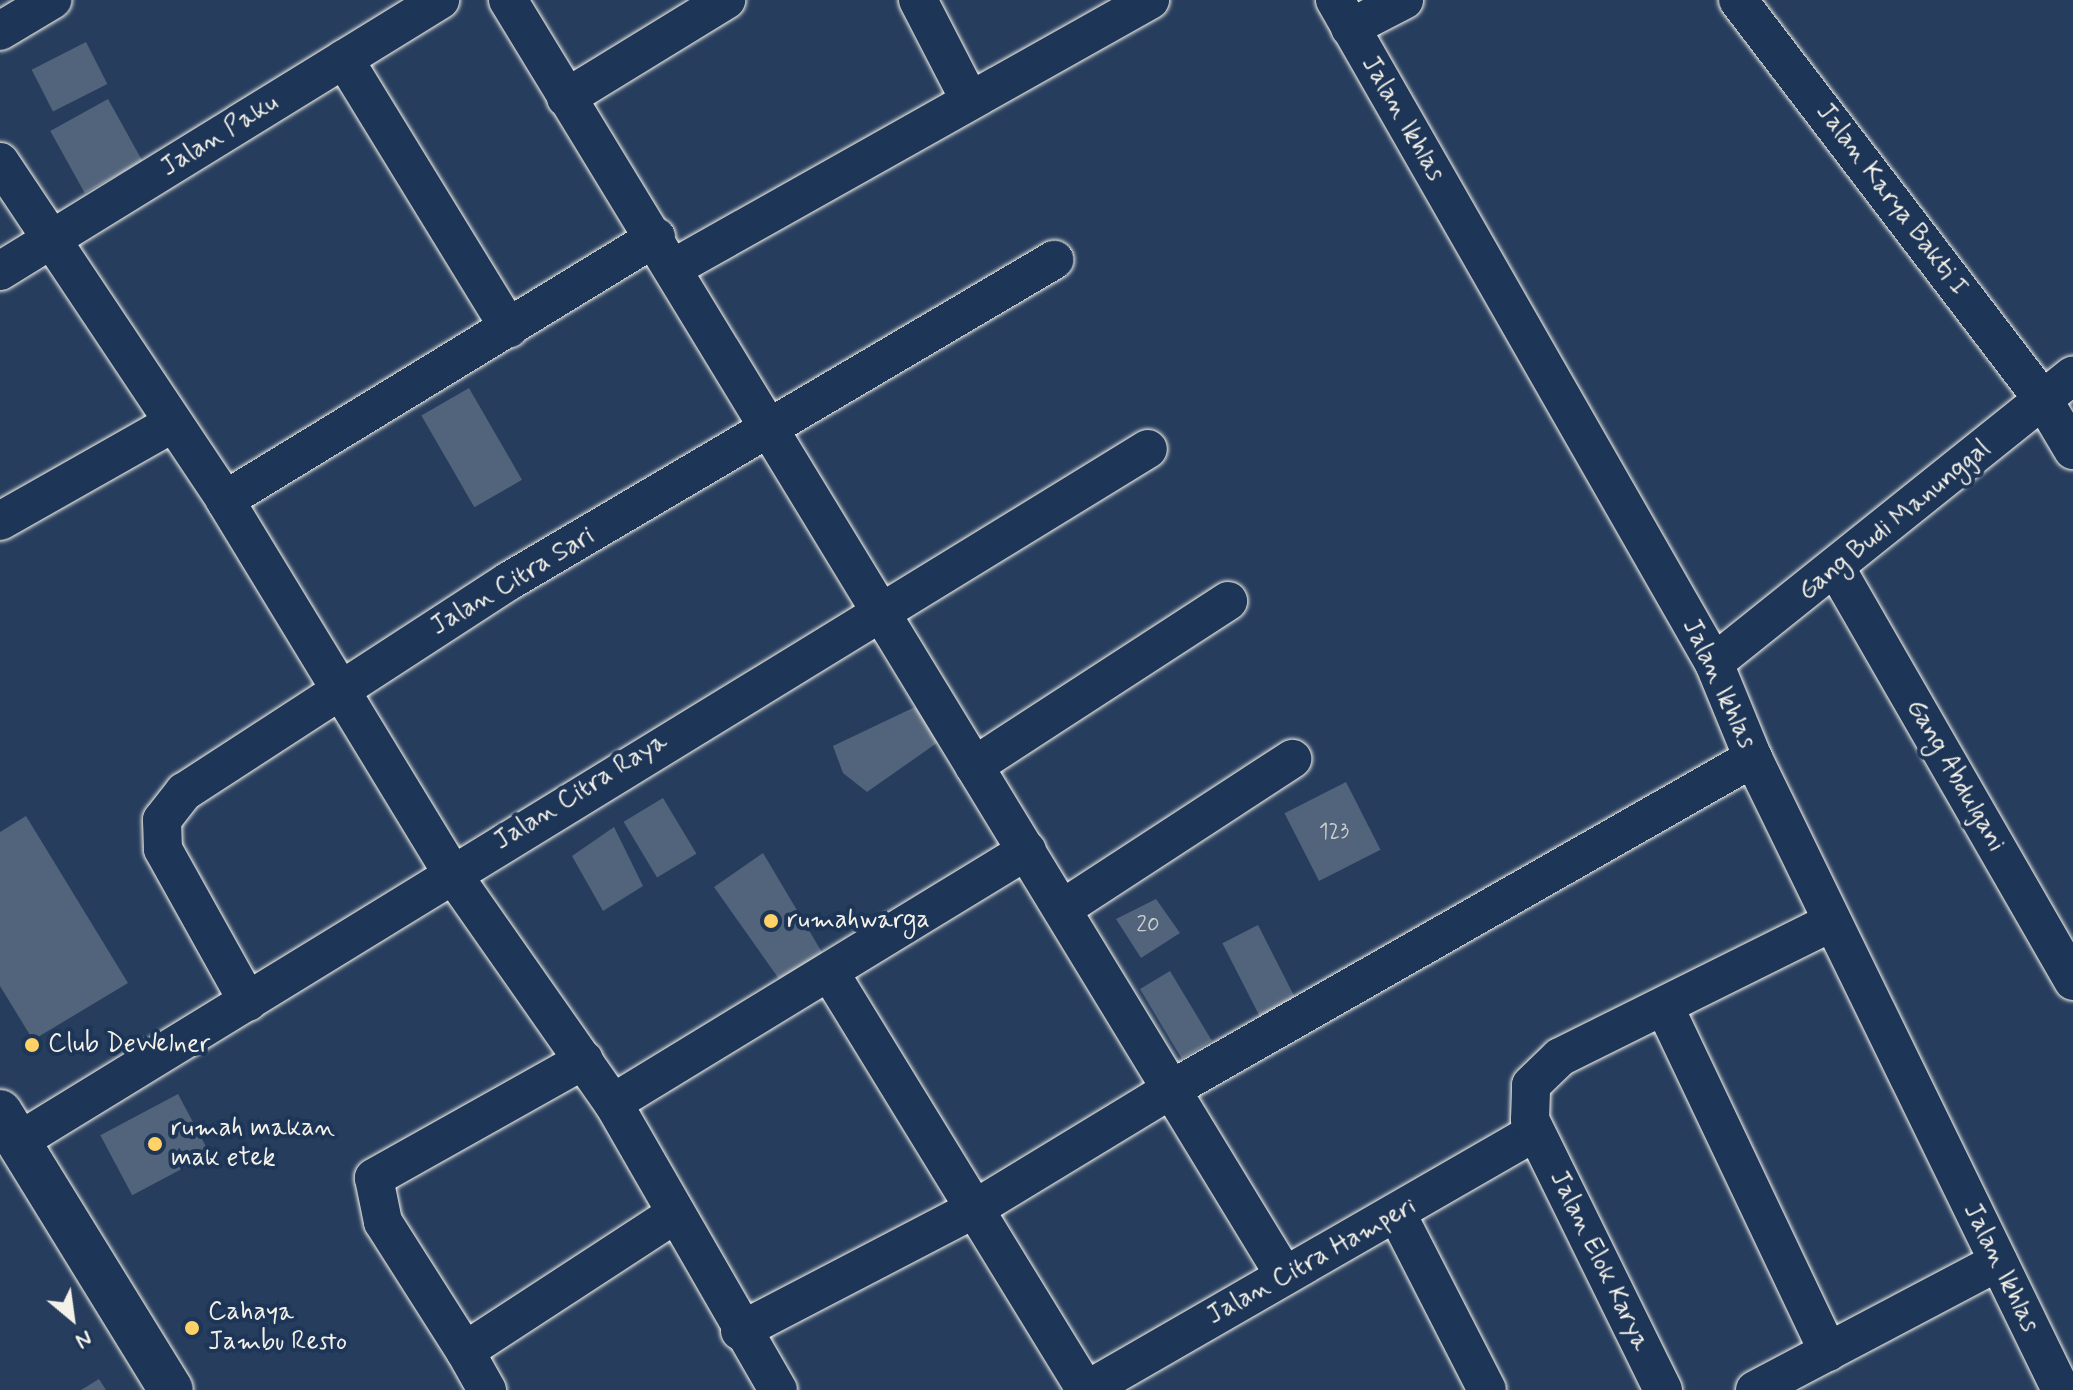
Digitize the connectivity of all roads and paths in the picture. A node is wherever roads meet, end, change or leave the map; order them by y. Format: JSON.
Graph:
{"nodes":[{"id":1,"x":52,"y":0,"type":"edge"},
{"id":2,"x":440,"y":0,"type":"edge"},
{"id":3,"x":508,"y":0,"type":"edge"},
{"id":4,"x":726,"y":0,"type":"edge"},
{"id":5,"x":918,"y":0,"type":"edge"},
{"id":6,"x":1150,"y":0,"type":"edge"},
{"id":7,"x":1404,"y":0,"type":"edge"},
{"id":8,"x":1738,"y":0,"type":"edge"},
{"id":9,"x":1343,"y":14,"type":"edge"},
{"id":10,"x":0,"y":31,"type":"edge"},
{"id":11,"x":344,"y":59,"type":"junction"},
{"id":12,"x":968,"y":97,"type":"junction"},
{"id":13,"x":566,"y":98,"type":"junction"},
{"id":14,"x":0,"y":162,"type":"edge"},
{"id":15,"x":54,"y":239,"type":"junction"},
{"id":16,"x":665,"y":252,"type":"junction"},
{"id":17,"x":1054,"y":260,"type":"dead end"},
{"id":18,"x":0,"y":271,"type":"edge"},
{"id":19,"x":509,"y":328,"type":"junction"},
{"id":20,"x":2073,"y":375,"type":"edge"},
{"id":21,"x":2044,"y":401,"type":"junction"},
{"id":22,"x":173,"y":423,"type":"junction"},
{"id":23,"x":770,"y":431,"type":"junction"},
{"id":24,"x":1148,"y":449,"type":"dead end"},
{"id":25,"x":2073,"y":450,"type":"edge"},
{"id":26,"x":225,"y":500,"type":"junction"},
{"id":27,"x":0,"y":521,"type":"edge"},
{"id":28,"x":1837,"y":570,"type":"junction"},
{"id":29,"x":1228,"y":601,"type":"dead end"},
{"id":30,"x":876,"y":611,"type":"junction"},
{"id":31,"x":1714,"y":663,"type":"junction"},
{"id":32,"x":339,"y":690,"type":"junction"},
{"id":33,"x":1753,"y":758,"type":"junction"},
{"id":34,"x":1292,"y":759,"type":"dead end"},
{"id":35,"x":974,"y":766,"type":"junction"},
{"id":36,"x":1027,"y":850,"type":"junction"},
{"id":37,"x":451,"y":872,"type":"junction"},
{"id":38,"x":1062,"y":909,"type":"junction"},
{"id":39,"x":1832,"y":922,"type":"junction"},
{"id":40,"x":830,"y":973,"type":"junction"},
{"id":41,"x":2073,"y":981,"type":"edge"},
{"id":42,"x":248,"y":1002,"type":"junction"},
{"id":43,"x":1664,"y":1006,"type":"junction"},
{"id":44,"x":584,"y":1060,"type":"junction"},
{"id":45,"x":1170,"y":1090,"type":"junction"},
{"id":46,"x":613,"y":1103,"type":"junction"},
{"id":47,"x":10,"y":1126,"type":"edge"},
{"id":48,"x":1535,"y":1132,"type":"junction"},
{"id":49,"x":976,"y":1208,"type":"junction"},
{"id":50,"x":674,"y":1215,"type":"junction"},
{"id":51,"x":1398,"y":1216,"type":"junction"},
{"id":52,"x":1998,"y":1262,"type":"junction"},
{"id":53,"x":1283,"y":1273,"type":"junction"},
{"id":54,"x":740,"y":1331,"type":"junction"},
{"id":55,"x":465,"y":1351,"type":"junction"},
{"id":56,"x":1828,"y":1352,"type":"junction"},
{"id":57,"x":769,"y":1387,"type":"edge"},
{"id":58,"x":171,"y":1390,"type":"edge"},
{"id":59,"x":487,"y":1390,"type":"edge"},
{"id":60,"x":1086,"y":1390,"type":"edge"},
{"id":61,"x":1487,"y":1390,"type":"edge"},
{"id":62,"x":1663,"y":1390,"type":"edge"},
{"id":63,"x":1755,"y":1390,"type":"edge"},
{"id":64,"x":2061,"y":1390,"type":"edge"}],
"edges":[{"from":1,"to":10,"type":"street"},
{"from":2,"to":11,"type":"street","name":"Jalan Paku"},
{"from":3,"to":13,"type":"street"},
{"from":4,"to":13,"type":"street"},
{"from":5,"to":12,"type":"street"},
{"from":6,"to":12,"type":"street"},
{"from":7,"to":9,"type":"street"},
{"from":8,"to":21,"type":"street","name":"Jalan Karya Bakti I"},
{"from":9,"to":31,"type":"street","name":"Jalan Ikhlas"},
{"from":11,"to":15,"type":"street","name":"Jalan Paku"},
{"from":11,"to":19,"type":"street"},
{"from":12,"to":16,"type":"street"},
{"from":13,"to":16,"type":"street"},
{"from":14,"to":15,"type":"street"},
{"from":15,"to":18,"type":"street","name":"Jalan Paku"},
{"from":15,"to":22,"type":"street"},
{"from":16,"to":19,"type":"street"},
{"from":16,"to":23,"type":"street"},
{"from":17,"to":23,"type":"street","name":"Jalan Citra Sari"},
{"from":19,"to":26,"type":"street"},
{"from":20,"to":21,"type":"street","name":"Gang Budi Manunggal"},
{"from":21,"to":25,"type":"street","name":"Jalan Karya Bakti I"},
{"from":21,"to":28,"type":"street","name":"Gang Budi Manunggal"},
{"from":22,"to":26,"type":"street"},
{"from":22,"to":27,"type":"street"},
{"from":23,"to":30,"type":"street"},
{"from":23,"to":32,"type":"street","name":"Jalan Citra Sari"},
{"from":24,"to":30,"type":"street","name":"Jalan Citra Raya"},
{"from":26,"to":32,"type":"street"},
{"from":28,"to":31,"type":"street","name":"Gang Budi Manunggal"},
{"from":28,"to":41,"type":"street","name":"Gang Abdulgani"},
{"from":29,"to":35,"type":"street"},
{"from":30,"to":35,"type":"street"},
{"from":30,"to":37,"type":"street","name":"Jalan Citra Raya"},
{"from":31,"to":33,"type":"street","name":"Jalan Ikhlas"},
{"from":32,"to":37,"type":"street"},
{"from":32,"to":42,"type":"street","name":"Jalan Citra Sari"},
{"from":33,"to":39,"type":"street","name":"Jalan Ikhlas"},
{"from":33,"to":45,"type":"street"},
{"from":34,"to":38,"type":"street"},
{"from":35,"to":36,"type":"street"},
{"from":36,"to":38,"type":"street"},
{"from":36,"to":40,"type":"street"},
{"from":37,"to":42,"type":"street","name":"Jalan Citra Raya"},
{"from":37,"to":44,"type":"street"},
{"from":38,"to":45,"type":"street"},
{"from":39,"to":43,"type":"street"},
{"from":39,"to":52,"type":"street","name":"Jalan Ikhlas"},
{"from":40,"to":46,"type":"street"},
{"from":40,"to":49,"type":"street"},
{"from":42,"to":47,"type":"street","name":"Jalan Citra Raya"},
{"from":43,"to":48,"type":"street"},
{"from":43,"to":56,"type":"street"},
{"from":44,"to":46,"type":"street"},
{"from":44,"to":55,"type":"street"},
{"from":45,"to":49,"type":"street"},
{"from":45,"to":53,"type":"street"},
{"from":46,"to":50,"type":"street"},
{"from":47,"to":58,"type":"street"},
{"from":48,"to":51,"type":"street","name":"Jalan Citra Hamperi"},
{"from":48,"to":62,"type":"street","name":"Jalan Elok Karya"},
{"from":49,"to":54,"type":"street"},
{"from":49,"to":60,"type":"street"},
{"from":50,"to":54,"type":"street"},
{"from":50,"to":55,"type":"street"},
{"from":51,"to":53,"type":"street","name":"Jalan Citra Hamperi"},
{"from":51,"to":61,"type":"street"},
{"from":52,"to":56,"type":"street"},
{"from":52,"to":64,"type":"street","name":"Jalan Ikhlas"},
{"from":53,"to":60,"type":"street","name":"Jalan Citra Hamperi"},
{"from":54,"to":57,"type":"street"},
{"from":55,"to":59,"type":"street"},
{"from":56,"to":63,"type":"street"}]}
